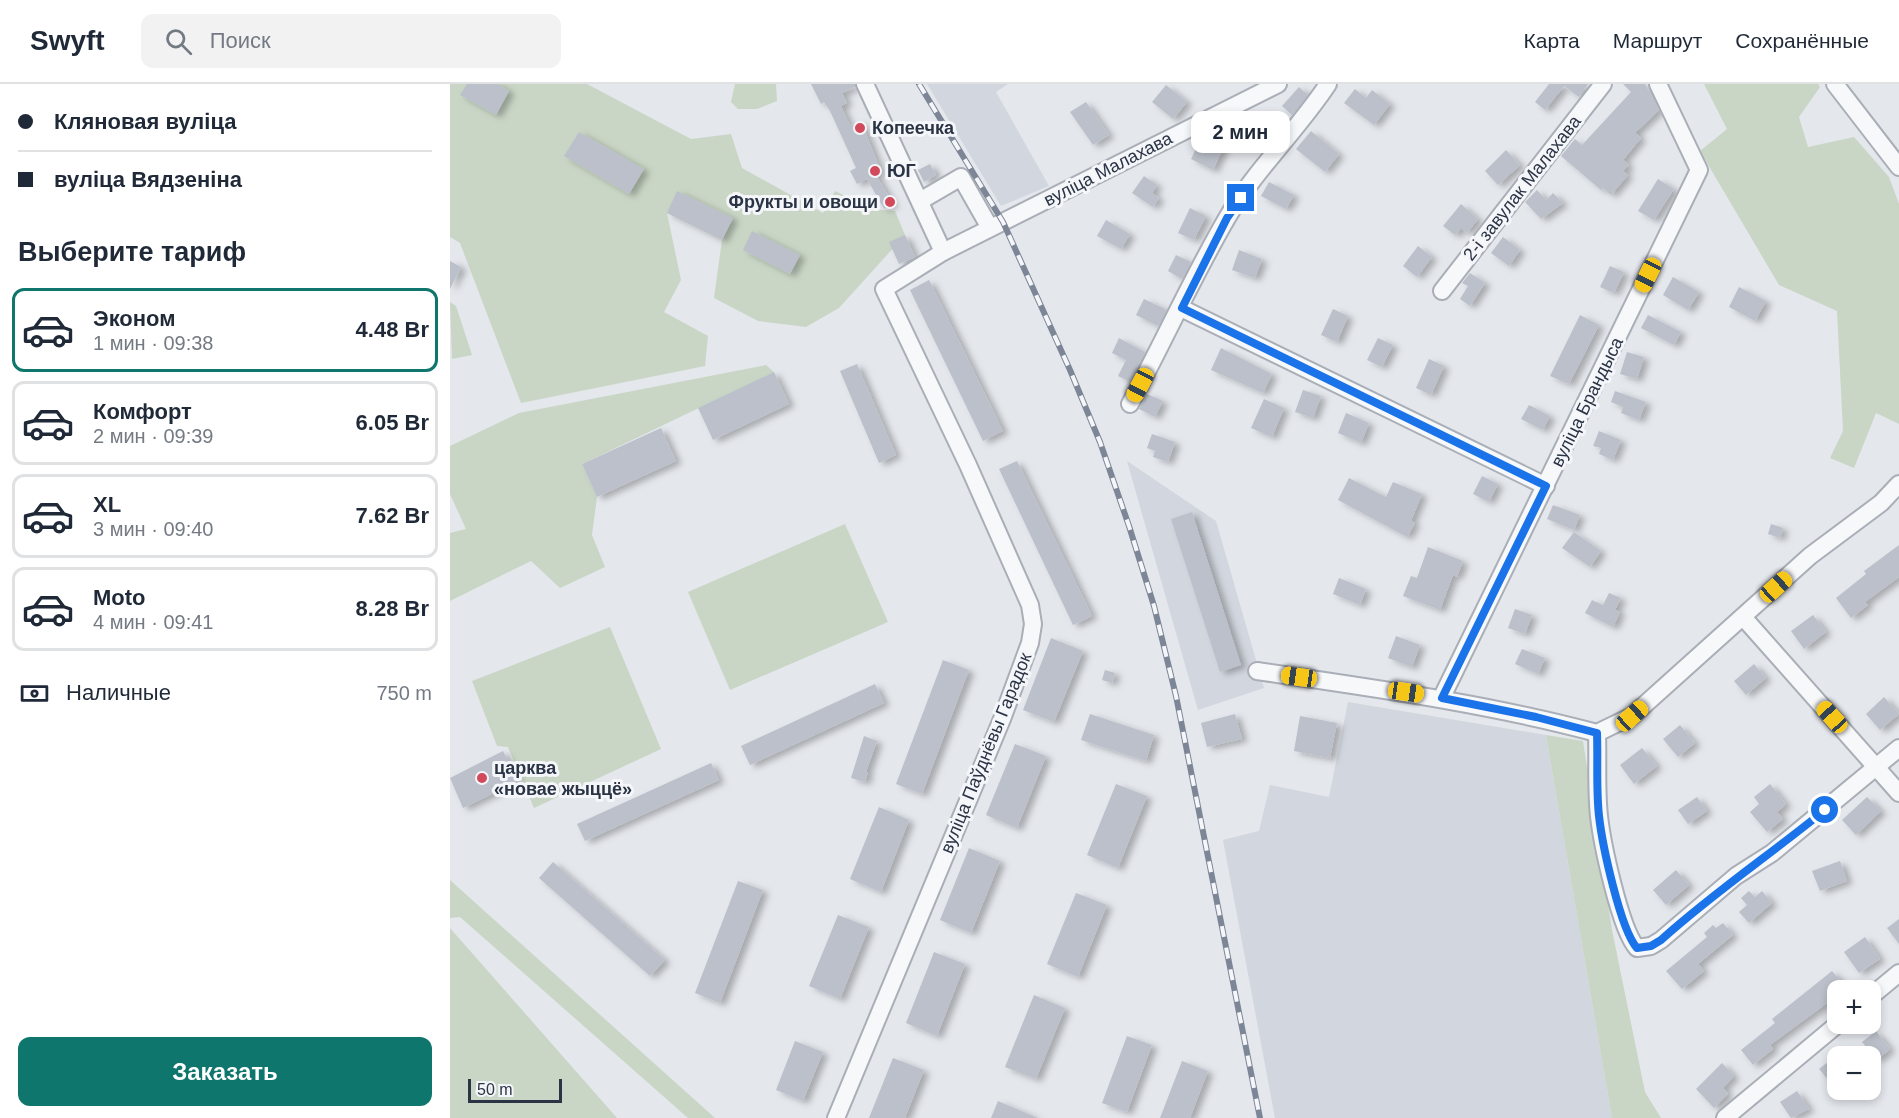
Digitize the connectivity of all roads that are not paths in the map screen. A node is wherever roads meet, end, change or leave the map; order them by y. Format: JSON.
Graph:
{"nodes":[{"id":1,"x":866,"y":84,"type":"edge"},
{"id":2,"x":1278,"y":84,"type":"edge"},
{"id":3,"x":1328,"y":84,"type":"edge"},
{"id":4,"x":1603,"y":84,"type":"edge"},
{"id":5,"x":1658,"y":84,"type":"edge"},
{"id":6,"x":1835,"y":84,"type":"edge"},
{"id":7,"x":1897,"y":168,"type":"edge"},
{"id":8,"x":920,"y":201,"type":"junction"},
{"id":9,"x":997,"y":225,"type":"junction"},
{"id":10,"x":943,"y":252,"type":"junction"},
{"id":11,"x":1442,"y":291,"type":"dead end"},
{"id":12,"x":1182,"y":308,"type":"junction"},
{"id":13,"x":1130,"y":404,"type":"dead end"},
{"id":14,"x":1899,"y":484,"type":"edge"},
{"id":15,"x":1546,"y":486,"type":"junction"},
{"id":16,"x":1743,"y":617,"type":"junction"},
{"id":17,"x":1257,"y":671,"type":"dead end"},
{"id":18,"x":1442,"y":698,"type":"junction"},
{"id":19,"x":1597,"y":733,"type":"junction"},
{"id":20,"x":1899,"y":748,"type":"edge"},
{"id":21,"x":1877,"y":766,"type":"junction"},
{"id":22,"x":1899,"y":793,"type":"edge"},
{"id":23,"x":1899,"y":973,"type":"edge"},
{"id":24,"x":1881,"y":988,"type":"edge"},
{"id":25,"x":1827,"y":1033,"type":"edge"},
{"id":26,"x":836,"y":1118,"type":"edge"},
{"id":27,"x":1725,"y":1118,"type":"edge"}],
"edges":[{"from":1,"to":8,"type":"street"},
{"from":2,"to":9,"type":"street","name":"вуліца Малахава"},
{"from":3,"to":12,"type":"street"},
{"from":4,"to":11,"type":"street","name":"2-і завулак Малахава"},
{"from":5,"to":15,"type":"street","name":"вуліца Брандыса"},
{"from":6,"to":7,"type":"street"},
{"from":8,"to":9,"type":"street"},
{"from":8,"to":10,"type":"street"},
{"from":9,"to":10,"type":"street","name":"вуліца Паўднёвы Гарадок"},
{"from":10,"to":26,"type":"street","name":"вуліца Паўднёвы Гарадок"},
{"from":12,"to":13,"type":"street"},
{"from":12,"to":15,"type":"street"},
{"from":14,"to":16,"type":"street"},
{"from":15,"to":18,"type":"street","name":"вуліца Брандыса"},
{"from":16,"to":19,"type":"street"},
{"from":16,"to":21,"type":"street"},
{"from":17,"to":18,"type":"street"},
{"from":18,"to":19,"type":"street"},
{"from":19,"to":21,"type":"street"},
{"from":20,"to":21,"type":"street"},
{"from":21,"to":22,"type":"street"},
{"from":23,"to":24,"type":"street"},
{"from":25,"to":27,"type":"street"}]}
